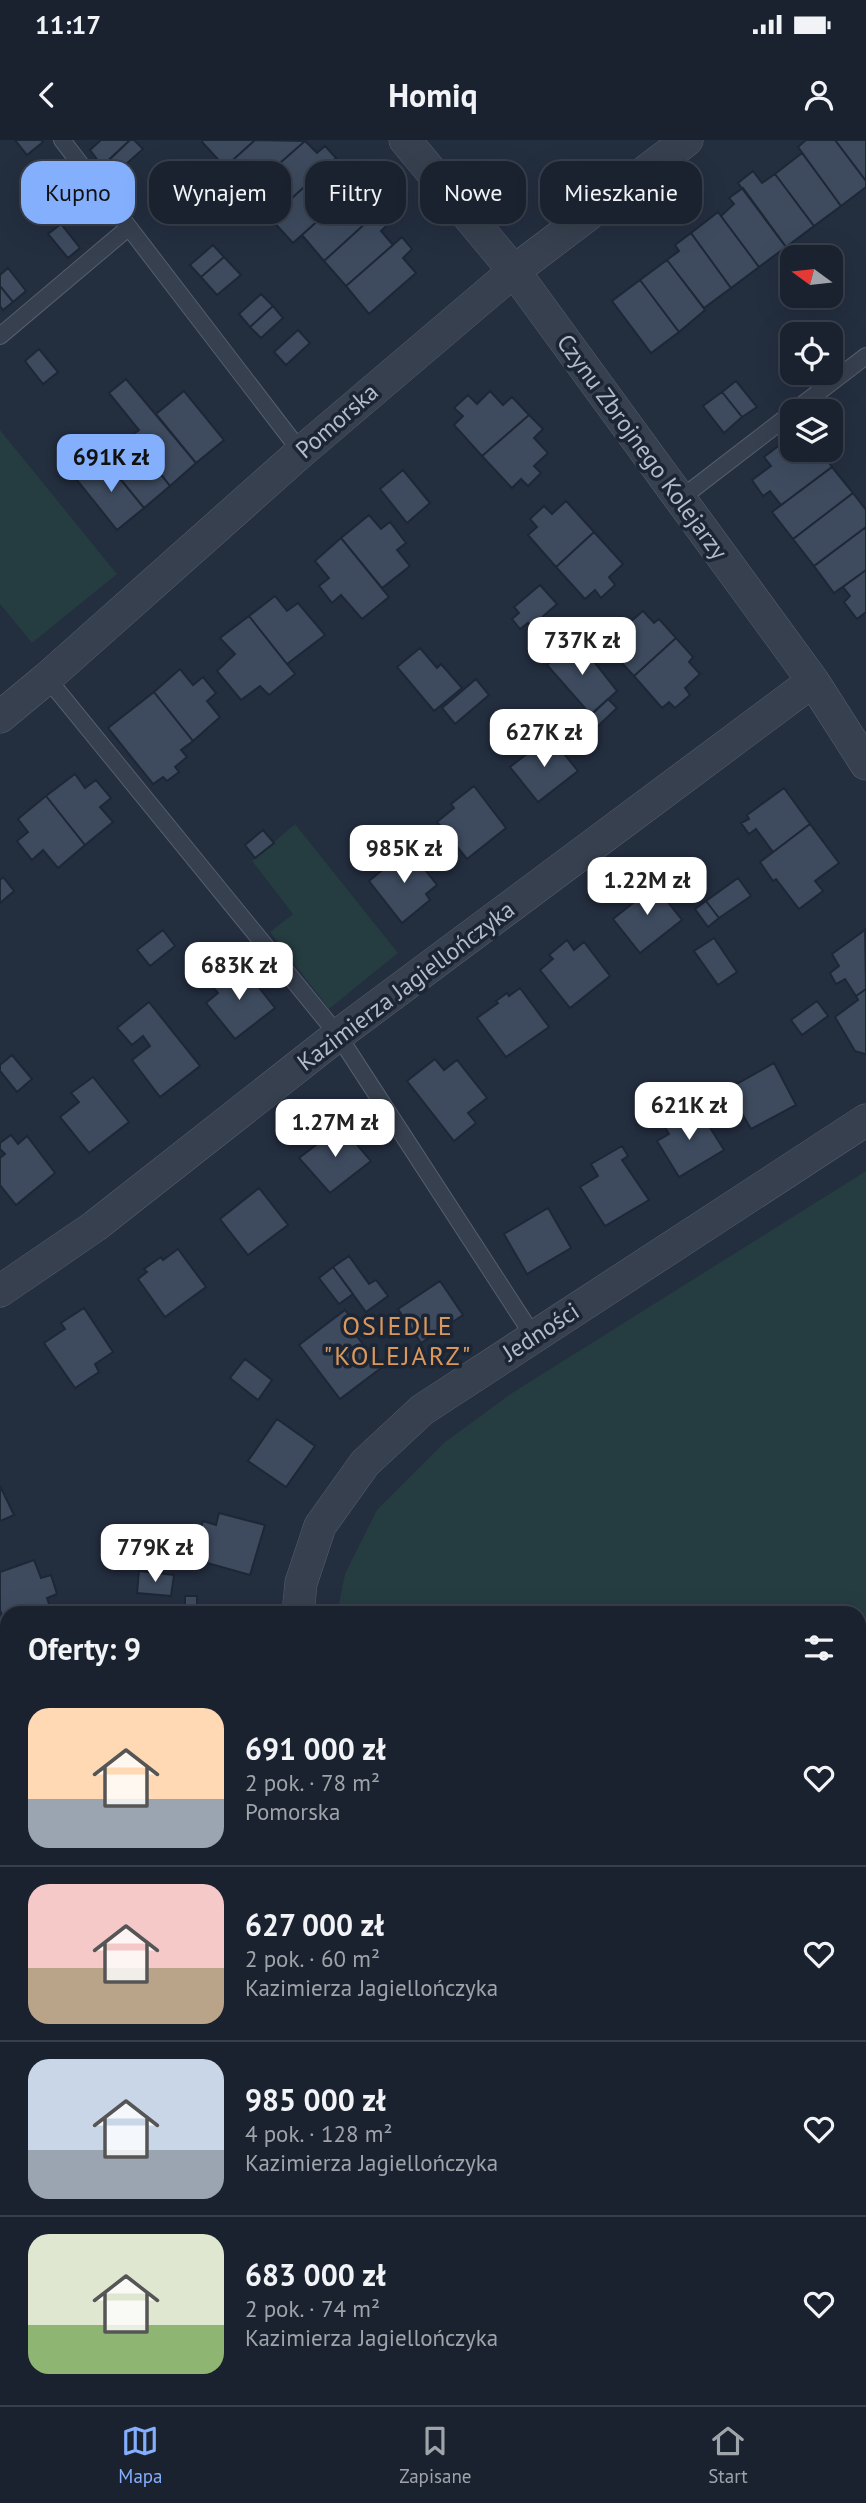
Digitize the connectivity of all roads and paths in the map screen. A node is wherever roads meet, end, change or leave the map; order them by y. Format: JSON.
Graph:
{"nodes":[{"id":1,"x":62,"y":140,"type":"edge"},
{"id":2,"x":405,"y":140,"type":"edge"},
{"id":3,"x":687,"y":140,"type":"edge"},
{"id":4,"x":128,"y":228,"type":"junction"},
{"id":5,"x":513,"y":271,"type":"junction"},
{"id":6,"x":0,"y":336,"type":"edge"},
{"id":7,"x":866,"y":356,"type":"edge"},
{"id":8,"x":810,"y":399,"type":"edge"},
{"id":9,"x":780,"y":422,"type":"edge"},
{"id":10,"x":301,"y":452,"type":"junction"},
{"id":11,"x":680,"y":499,"type":"junction"},
{"id":12,"x":47,"y":678,"type":"junction"},
{"id":13,"x":813,"y":681,"type":"junction"},
{"id":14,"x":0,"y":717,"type":"edge"},
{"id":15,"x":866,"y":764,"type":"edge"},
{"id":16,"x":338,"y":1035,"type":"junction"},
{"id":17,"x":866,"y":1120,"type":"edge"},
{"id":18,"x":0,"y":1291,"type":"edge"},
{"id":19,"x":534,"y":1337,"type":"junction"},
{"id":20,"x":299,"y":1606,"type":"edge"}],
"edges":[{"from":1,"to":4,"type":"lane"},
{"from":2,"to":5,"type":"street","name":"Czynu Zbrojnego Kolejarzy"},
{"from":3,"to":5,"type":"street","name":"Pomorska"},
{"from":4,"to":6,"type":"lane"},
{"from":4,"to":10,"type":"lane"},
{"from":5,"to":10,"type":"street","name":"Pomorska"},
{"from":5,"to":11,"type":"street","name":"Czynu Zbrojnego Kolejarzy"},
{"from":7,"to":8,"type":"lane"},
{"from":9,"to":11,"type":"lane"},
{"from":10,"to":12,"type":"street","name":"Pomorska"},
{"from":11,"to":13,"type":"street","name":"Czynu Zbrojnego Kolejarzy"},
{"from":12,"to":14,"type":"street","name":"Pomorska"},
{"from":12,"to":16,"type":"lane"},
{"from":13,"to":15,"type":"street","name":"Czynu Zbrojnego Kolejarzy"},
{"from":13,"to":16,"type":"street","name":"Kazimierza Jagiellończyka"},
{"from":16,"to":18,"type":"street","name":"Kazimierza Jagiellończyka"},
{"from":16,"to":19,"type":"lane"},
{"from":17,"to":19,"type":"street","name":"Jedności"},
{"from":19,"to":20,"type":"street","name":"Jedności"}]}
